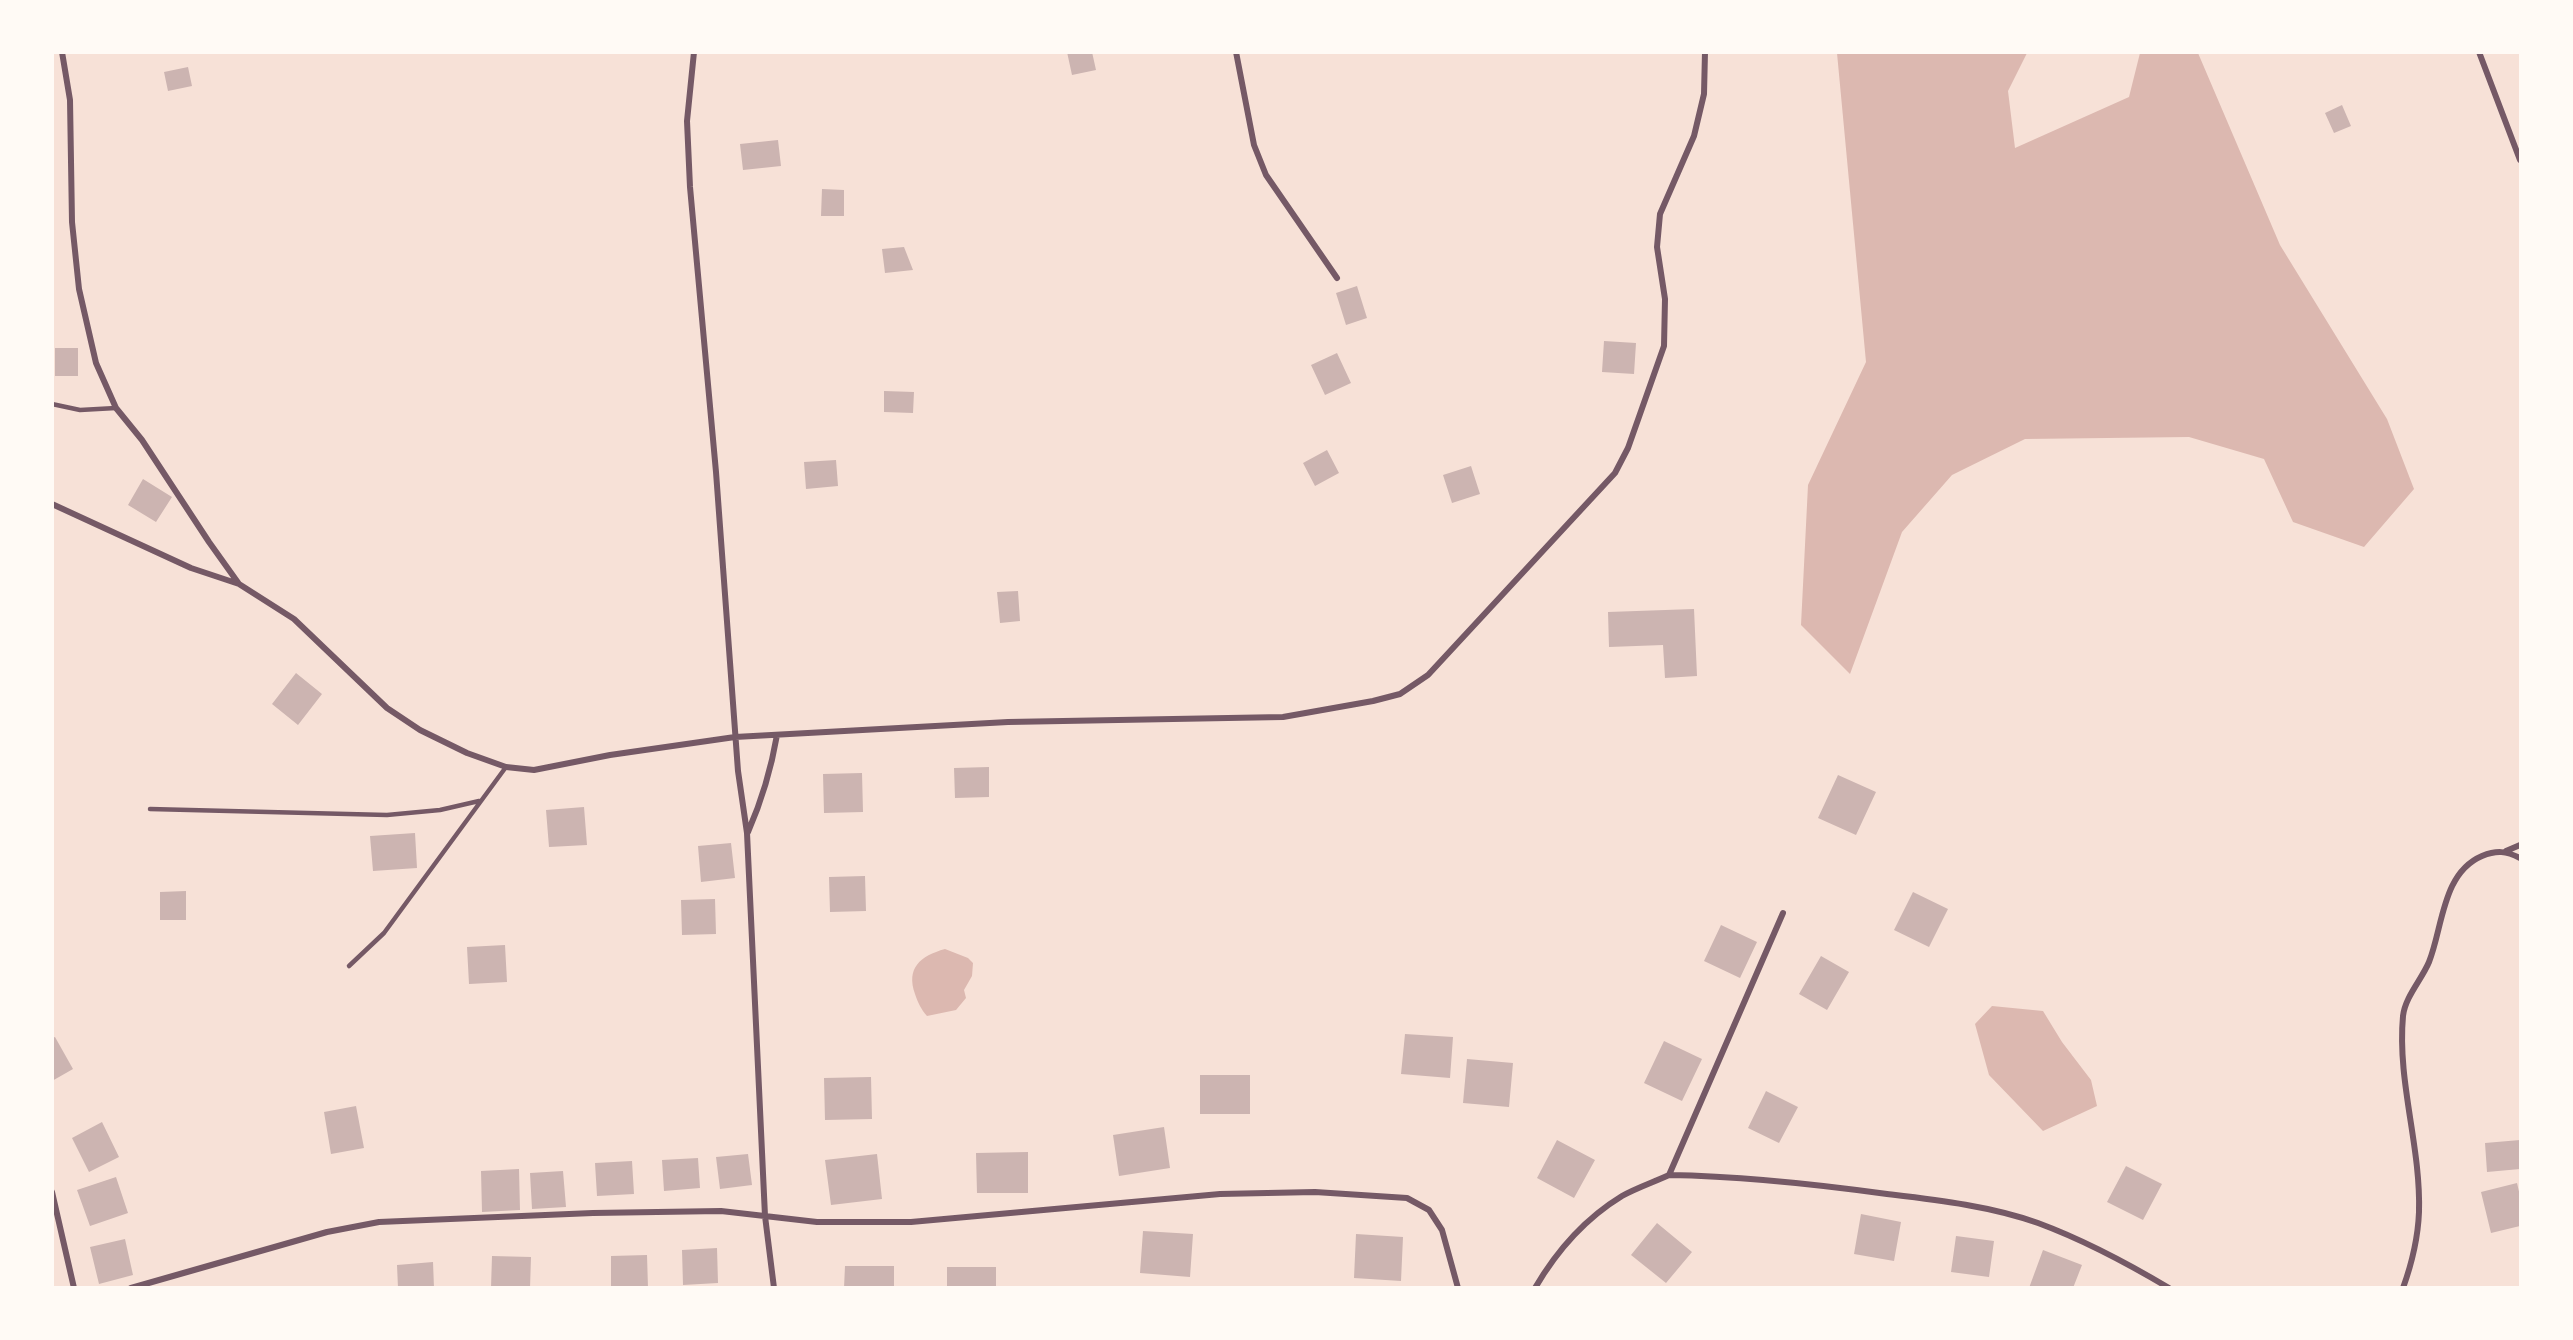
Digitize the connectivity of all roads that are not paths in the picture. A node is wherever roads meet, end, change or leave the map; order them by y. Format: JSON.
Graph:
{"nodes":[{"id":1,"x":62,"y":52,"type":"edge"},
{"id":2,"x":694,"y":52,"type":"edge"},
{"id":3,"x":1236,"y":52,"type":"edge"},
{"id":4,"x":1705,"y":52,"type":"edge"},
{"id":5,"x":2479,"y":52,"type":"edge"},
{"id":6,"x":2520,"y":160,"type":"edge"},
{"id":7,"x":1336,"y":278,"type":"dead end"},
{"id":8,"x":52,"y":404,"type":"edge"},
{"id":9,"x":116,"y":408,"type":"junction"},
{"id":10,"x":52,"y":504,"type":"edge"},
{"id":11,"x":239,"y":584,"type":"junction"},
{"id":12,"x":777,"y":735,"type":"junction"},
{"id":13,"x":735,"y":737,"type":"junction"},
{"id":14,"x":506,"y":767,"type":"junction"},
{"id":15,"x":479,"y":801,"type":"junction"},
{"id":16,"x":150,"y":809,"type":"dead end"},
{"id":17,"x":747,"y":833,"type":"junction"},
{"id":18,"x":2520,"y":845,"type":"edge"},
{"id":19,"x":2506,"y":851,"type":"junction"},
{"id":20,"x":2520,"y":858,"type":"edge"},
{"id":21,"x":1783,"y":913,"type":"dead end"},
{"id":22,"x":349,"y":966,"type":"dead end"},
{"id":23,"x":1669,"y":1175,"type":"junction"},
{"id":24,"x":52,"y":1192,"type":"edge"},
{"id":25,"x":765,"y":1216,"type":"junction"},
{"id":26,"x":74,"y":1287,"type":"edge"},
{"id":27,"x":131,"y":1287,"type":"edge"},
{"id":28,"x":774,"y":1287,"type":"edge"},
{"id":29,"x":1458,"y":1287,"type":"edge"},
{"id":30,"x":1536,"y":1287,"type":"edge"},
{"id":31,"x":2169,"y":1287,"type":"edge"},
{"id":32,"x":2403,"y":1287,"type":"edge"}],
"edges":[{"from":1,"to":9,"type":"street"},
{"from":2,"to":13,"type":"street"},
{"from":3,"to":7,"type":"street"},
{"from":4,"to":12,"type":"street"},
{"from":5,"to":6,"type":"street"},
{"from":8,"to":9,"type":"lane"},
{"from":9,"to":11,"type":"street"},
{"from":10,"to":11,"type":"street"},
{"from":11,"to":14,"type":"street"},
{"from":12,"to":13,"type":"street"},
{"from":12,"to":17,"type":"street"},
{"from":13,"to":14,"type":"street"},
{"from":13,"to":17,"type":"street"},
{"from":14,"to":15,"type":"lane"},
{"from":15,"to":16,"type":"lane"},
{"from":15,"to":22,"type":"lane"},
{"from":17,"to":25,"type":"street"},
{"from":18,"to":19,"type":"street"},
{"from":19,"to":20,"type":"street"},
{"from":19,"to":32,"type":"street"},
{"from":21,"to":23,"type":"street"},
{"from":23,"to":30,"type":"street"},
{"from":23,"to":31,"type":"street"},
{"from":24,"to":26,"type":"street"},
{"from":25,"to":27,"type":"street"},
{"from":25,"to":28,"type":"street"},
{"from":25,"to":29,"type":"street"}]}
